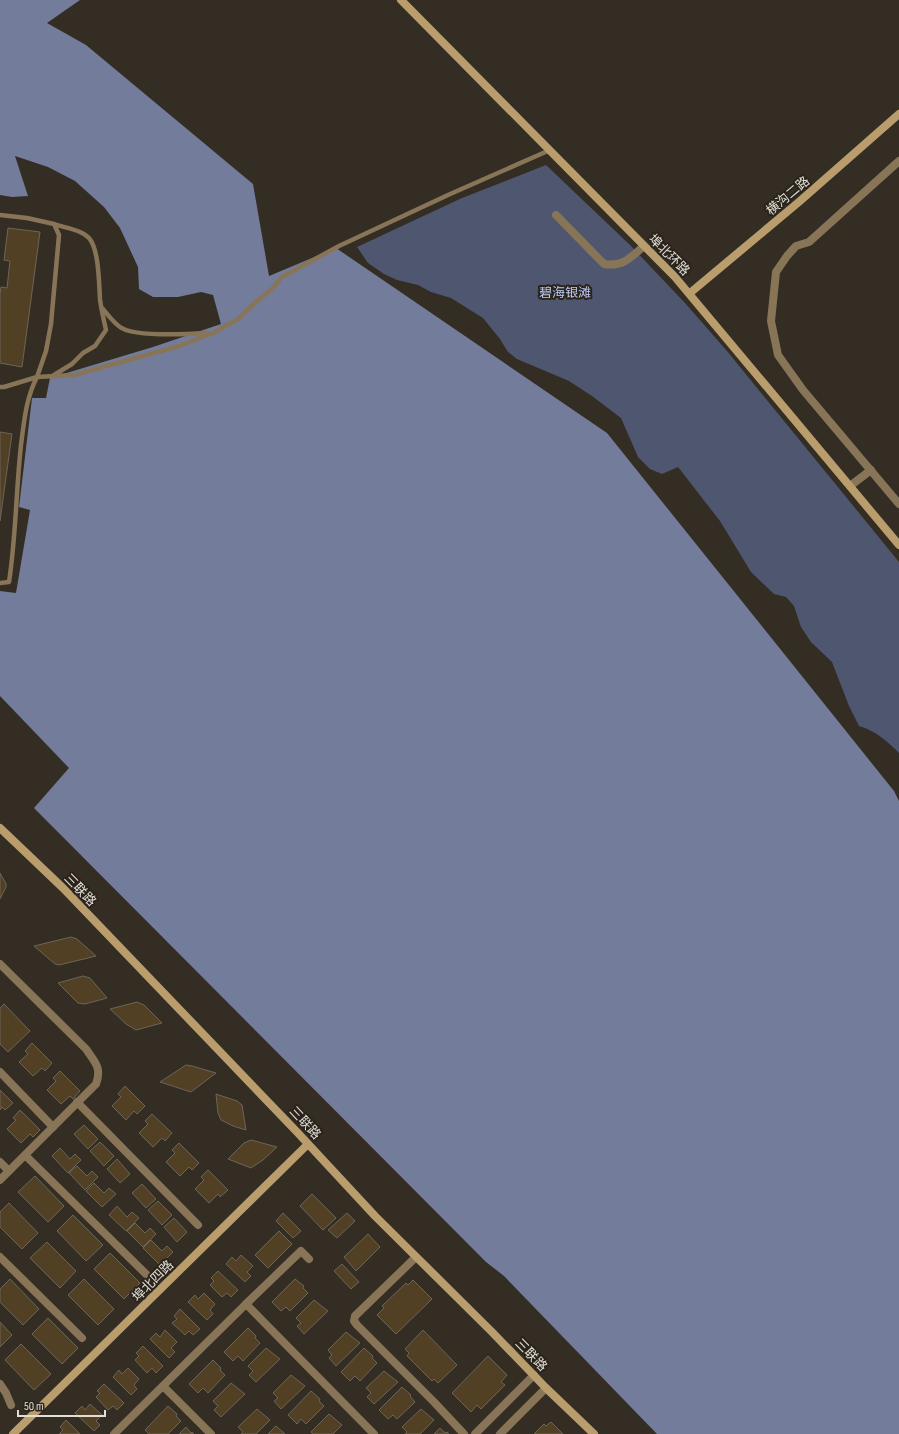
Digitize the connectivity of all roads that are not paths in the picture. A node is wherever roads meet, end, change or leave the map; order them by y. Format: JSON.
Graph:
{"nodes":[{"id":1,"x":401,"y":0,"type":"edge"},
{"id":2,"x":899,"y":114,"type":"edge"},
{"id":3,"x":550,"y":150,"type":"junction"},
{"id":4,"x":899,"y":161,"type":"edge"},
{"id":5,"x":0,"y":215,"type":"edge"},
{"id":6,"x":556,"y":215,"type":"dead end"},
{"id":7,"x":54,"y":224,"type":"junction"},
{"id":8,"x":644,"y":246,"type":"junction"},
{"id":9,"x":690,"y":293,"type":"junction"},
{"id":10,"x":102,"y":308,"type":"junction"},
{"id":11,"x":212,"y":333,"type":"junction"},
{"id":12,"x":38,"y":377,"type":"junction"},
{"id":13,"x":51,"y":377,"type":"junction"},
{"id":14,"x":0,"y":387,"type":"edge"},
{"id":15,"x":871,"y":470,"type":"junction"},
{"id":16,"x":850,"y":486,"type":"junction"},
{"id":17,"x":899,"y":504,"type":"edge"},
{"id":18,"x":899,"y":545,"type":"edge"},
{"id":19,"x":0,"y":583,"type":"edge"},
{"id":20,"x":0,"y":828,"type":"edge"},
{"id":21,"x":0,"y":964,"type":"edge"},
{"id":22,"x":0,"y":1072,"type":"edge"},
{"id":23,"x":77,"y":1102,"type":"junction"},
{"id":24,"x":53,"y":1127,"type":"junction"},
{"id":25,"x":308,"y":1144,"type":"junction"},
{"id":26,"x":25,"y":1155,"type":"junction"},
{"id":27,"x":0,"y":1162,"type":"edge"},
{"id":28,"x":9,"y":1171,"type":"junction"},
{"id":29,"x":0,"y":1180,"type":"edge"},
{"id":30,"x":198,"y":1225,"type":"dead end"},
{"id":31,"x":0,"y":1257,"type":"edge"},
{"id":32,"x":416,"y":1257,"type":"junction"},
{"id":33,"x":309,"y":1259,"type":"dead end"},
{"id":34,"x":150,"y":1278,"type":"dead end"},
{"id":35,"x":246,"y":1304,"type":"junction"},
{"id":36,"x":82,"y":1338,"type":"dead end"},
{"id":37,"x":534,"y":1375,"type":"junction"},
{"id":38,"x":0,"y":1384,"type":"edge"},
{"id":39,"x":163,"y":1386,"type":"junction"},
{"id":40,"x":546,"y":1388,"type":"junction"},
{"id":41,"x":11,"y":1405,"type":"dead end"},
{"id":42,"x":13,"y":1434,"type":"edge"},
{"id":43,"x":114,"y":1434,"type":"edge"},
{"id":44,"x":211,"y":1434,"type":"edge"},
{"id":45,"x":374,"y":1434,"type":"edge"},
{"id":46,"x":464,"y":1434,"type":"edge"},
{"id":47,"x":475,"y":1434,"type":"edge"},
{"id":48,"x":500,"y":1434,"type":"edge"},
{"id":49,"x":594,"y":1434,"type":"edge"}],
"edges":[{"from":1,"to":3,"type":"main road","name":"埠北环路"},
{"from":2,"to":9,"type":"main road","name":"横沟二路"},
{"from":3,"to":8,"type":"main road","name":"埠北环路"},
{"from":3,"to":11,"type":"lane"},
{"from":4,"to":15,"type":"street"},
{"from":5,"to":7,"type":"lane"},
{"from":6,"to":8,"type":"street"},
{"from":7,"to":10,"type":"lane"},
{"from":7,"to":12,"type":"lane"},
{"from":8,"to":9,"type":"main road","name":"埠北环路"},
{"from":9,"to":16,"type":"main road","name":"埠北环路"},
{"from":10,"to":11,"type":"lane"},
{"from":10,"to":13,"type":"lane"},
{"from":11,"to":13,"type":"lane"},
{"from":12,"to":13,"type":"lane"},
{"from":12,"to":14,"type":"lane"},
{"from":12,"to":19,"type":"lane"},
{"from":15,"to":16,"type":"street"},
{"from":15,"to":17,"type":"street"},
{"from":16,"to":18,"type":"main road","name":"埠北环路"},
{"from":20,"to":25,"type":"main road","name":"三联路"},
{"from":21,"to":23,"type":"street"},
{"from":22,"to":24,"type":"street"},
{"from":23,"to":24,"type":"street"},
{"from":23,"to":30,"type":"street"},
{"from":24,"to":26,"type":"street"},
{"from":25,"to":32,"type":"main road","name":"三联路"},
{"from":25,"to":42,"type":"main road","name":"埠北四路"},
{"from":26,"to":28,"type":"street"},
{"from":26,"to":34,"type":"street"},
{"from":27,"to":28,"type":"street"},
{"from":28,"to":29,"type":"street"},
{"from":31,"to":36,"type":"street"},
{"from":32,"to":37,"type":"main road","name":"三联路"},
{"from":32,"to":46,"type":"street"},
{"from":33,"to":35,"type":"street"},
{"from":35,"to":39,"type":"street"},
{"from":35,"to":45,"type":"street"},
{"from":37,"to":40,"type":"main road","name":"三联路"},
{"from":37,"to":47,"type":"street"},
{"from":38,"to":41,"type":"street"},
{"from":39,"to":43,"type":"street"},
{"from":39,"to":44,"type":"street"},
{"from":40,"to":48,"type":"street"},
{"from":40,"to":49,"type":"main road","name":"三联路"}]}
